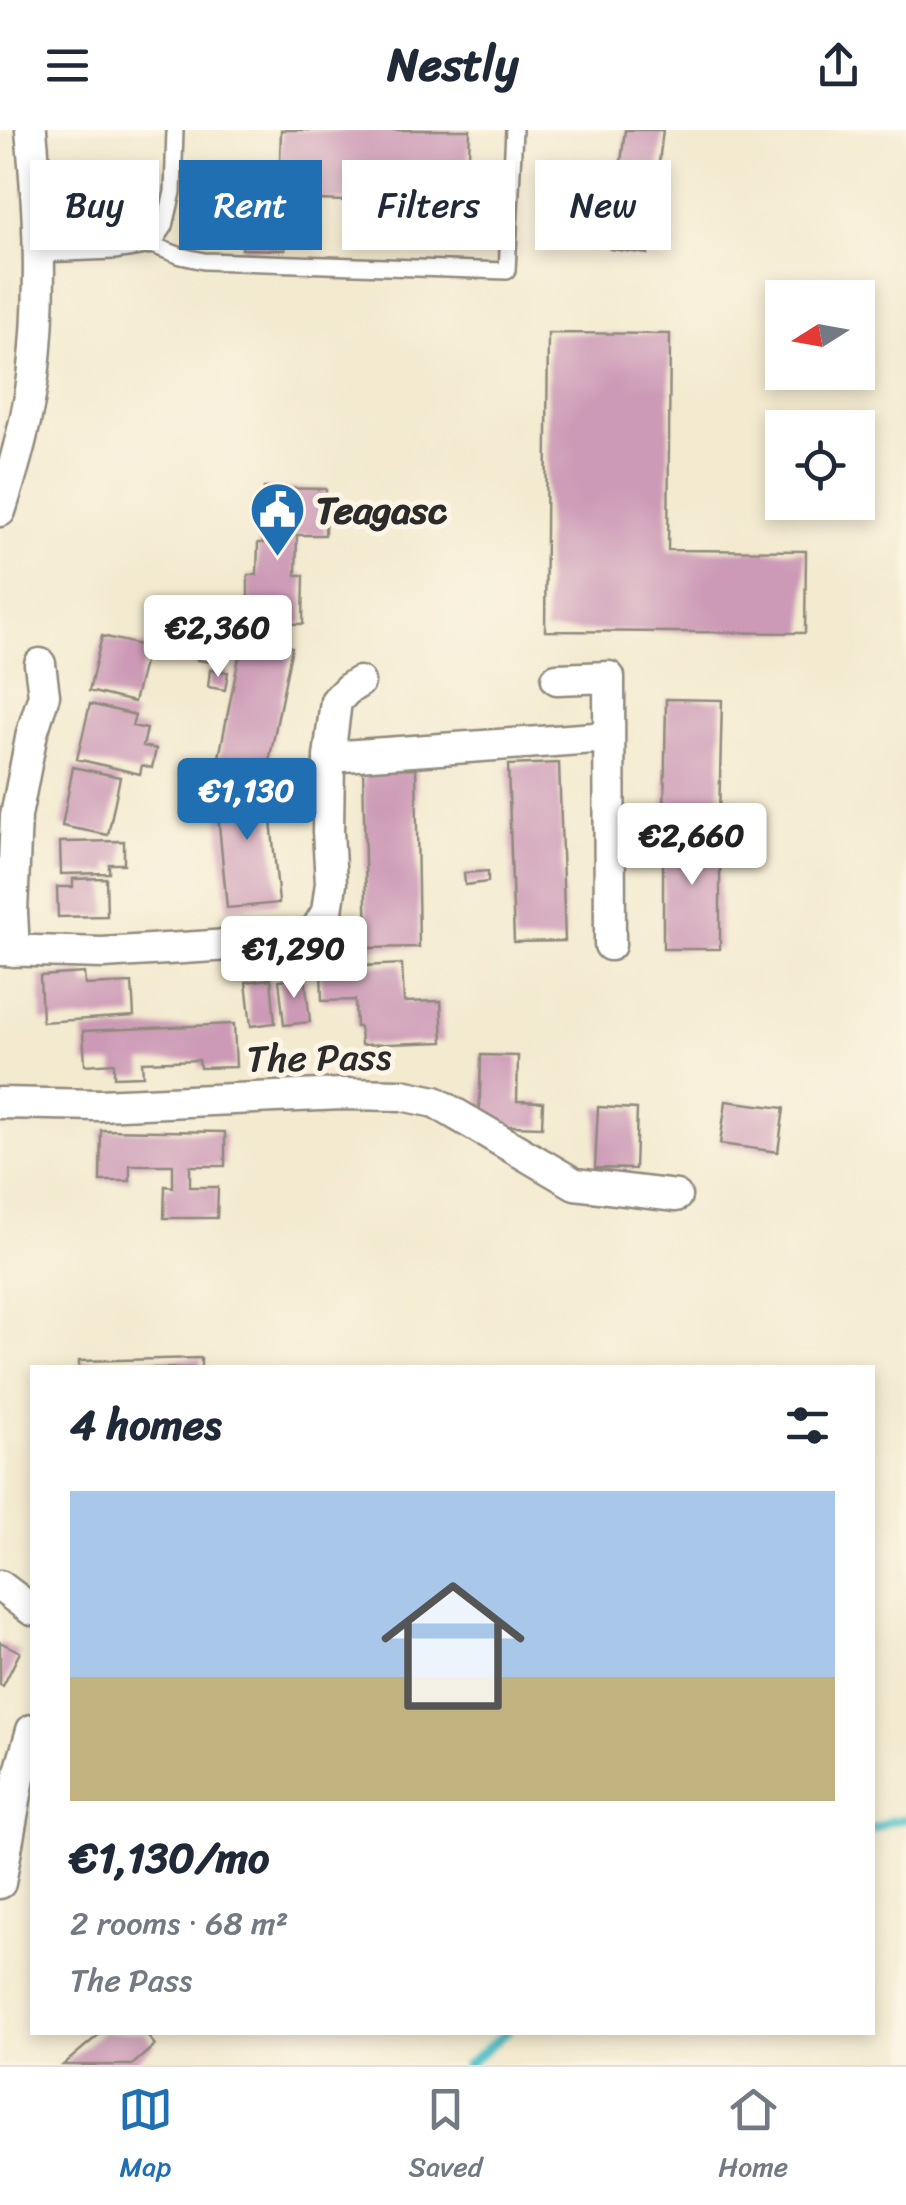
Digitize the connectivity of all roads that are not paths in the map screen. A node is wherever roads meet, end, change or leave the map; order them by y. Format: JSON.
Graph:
{"nodes":[{"id":1,"x":31,"y":130,"type":"edge"},
{"id":2,"x":175,"y":130,"type":"edge"},
{"id":3,"x":514,"y":130,"type":"edge"},
{"id":4,"x":159,"y":235,"type":"edge"},
{"id":5,"x":159,"y":248,"type":"edge"},
{"id":6,"x":122,"y":250,"type":"edge"},
{"id":7,"x":40,"y":254,"type":"junction"},
{"id":8,"x":0,"y":512,"type":"edge"},
{"id":9,"x":40,"y":664,"type":"dead end"},
{"id":10,"x":557,"y":679,"type":"dead end"},
{"id":11,"x":359,"y":682,"type":"dead end"},
{"id":12,"x":609,"y":737,"type":"junction"},
{"id":13,"x":328,"y":757,"type":"junction"},
{"id":14,"x":610,"y":946,"type":"dead end"},
{"id":15,"x":7,"y":950,"type":"edge"},
{"id":16,"x":0,"y":1103,"type":"edge"},
{"id":17,"x":676,"y":1196,"type":"dead end"},
{"id":18,"x":0,"y":1586,"type":"edge"},
{"id":19,"x":30,"y":1608,"type":"edge"},
{"id":20,"x":30,"y":1737,"type":"edge"},
{"id":21,"x":0,"y":1883,"type":"edge"}],
"edges":[{"from":1,"to":7,"type":"street"},
{"from":2,"to":4,"type":"lane"},
{"from":3,"to":5,"type":"lane"},
{"from":6,"to":7,"type":"lane"},
{"from":7,"to":8,"type":"street"},
{"from":9,"to":15,"type":"street"},
{"from":10,"to":12,"type":"street"},
{"from":11,"to":13,"type":"street"},
{"from":12,"to":13,"type":"street"},
{"from":12,"to":14,"type":"street"},
{"from":13,"to":15,"type":"street"},
{"from":16,"to":17,"type":"street","name":"The Pass"},
{"from":18,"to":19,"type":"street"},
{"from":20,"to":21,"type":"street"}]}
